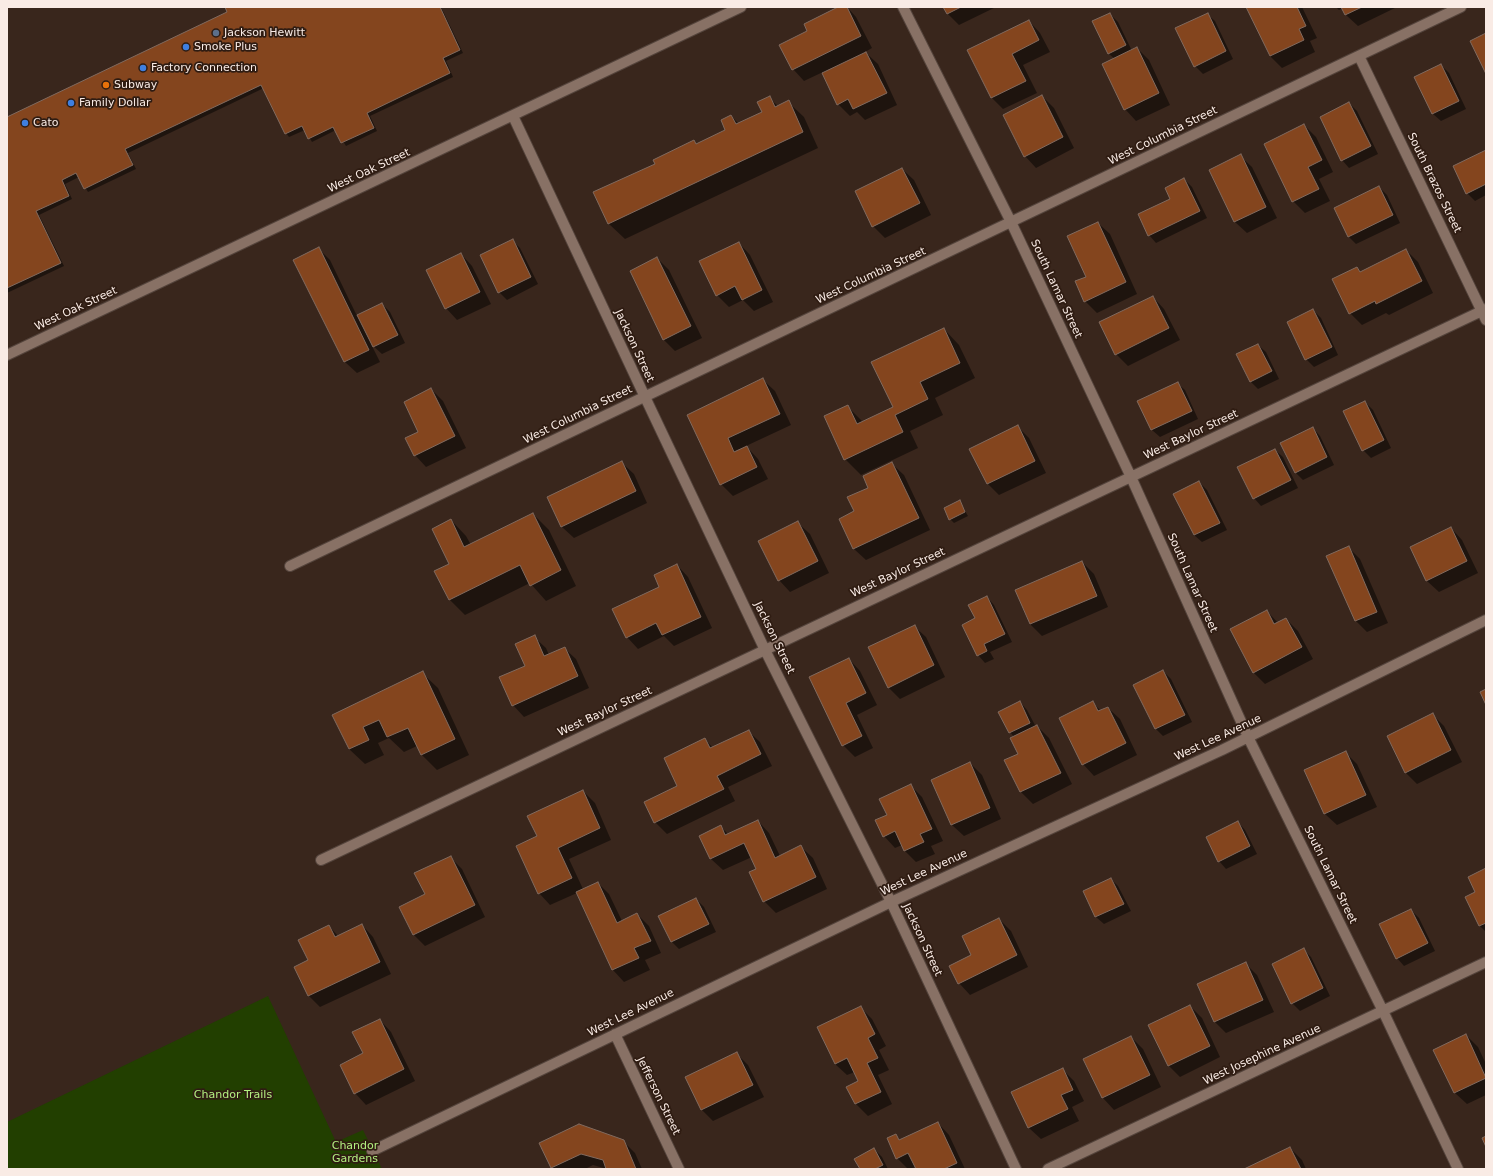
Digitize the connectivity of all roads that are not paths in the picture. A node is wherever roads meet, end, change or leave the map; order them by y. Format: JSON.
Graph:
{"nodes":[{"id":1,"x":741,"y":7,"type":"edge"},
{"id":2,"x":903,"y":7,"type":"edge"},
{"id":3,"x":1461,"y":7,"type":"edge"},
{"id":4,"x":1359,"y":56,"type":"junction"},
{"id":5,"x":513,"y":116,"type":"junction"},
{"id":6,"x":1011,"y":222,"type":"junction"},
{"id":7,"x":1485,"y":313,"type":"edge"},
{"id":8,"x":7,"y":355,"type":"edge"},
{"id":9,"x":645,"y":397,"type":"junction"},
{"id":10,"x":1131,"y":477,"type":"junction"},
{"id":11,"x":290,"y":566,"type":"dead end"},
{"id":12,"x":1486,"y":620,"type":"edge"},
{"id":13,"x":765,"y":650,"type":"junction"},
{"id":14,"x":1248,"y":737,"type":"junction"},
{"id":15,"x":321,"y":860,"type":"dead end"},
{"id":16,"x":891,"y":902,"type":"junction"},
{"id":17,"x":1486,"y":962,"type":"edge"},
{"id":18,"x":1383,"y":1011,"type":"junction"},
{"id":19,"x":615,"y":1034,"type":"junction"},
{"id":20,"x":372,"y":1151,"type":"dead end"},
{"id":21,"x":679,"y":1169,"type":"edge"},
{"id":22,"x":1016,"y":1169,"type":"edge"},
{"id":23,"x":1048,"y":1169,"type":"edge"},
{"id":24,"x":1458,"y":1169,"type":"edge"}],
"edges":[{"from":1,"to":5,"type":"street","name":"West Oak Street"},
{"from":2,"to":6,"type":"street","name":"South Lamar Street"},
{"from":3,"to":4,"type":"street","name":"West Columbia Street"},
{"from":4,"to":6,"type":"street","name":"West Columbia Street"},
{"from":4,"to":7,"type":"street","name":"South Brazos Street"},
{"from":5,"to":8,"type":"street","name":"West Oak Street"},
{"from":5,"to":9,"type":"street","name":"Jackson Street"},
{"from":6,"to":9,"type":"street","name":"West Columbia Street"},
{"from":6,"to":10,"type":"street","name":"South Lamar Street"},
{"from":7,"to":10,"type":"street","name":"West Baylor Street"},
{"from":9,"to":11,"type":"street","name":"West Columbia Street"},
{"from":9,"to":13,"type":"street","name":"Jackson Street"},
{"from":10,"to":13,"type":"street","name":"West Baylor Street"},
{"from":10,"to":14,"type":"street","name":"South Lamar Street"},
{"from":12,"to":14,"type":"street","name":"West Lee Avenue"},
{"from":13,"to":15,"type":"street","name":"West Baylor Street"},
{"from":13,"to":16,"type":"street","name":"Jackson Street"},
{"from":14,"to":16,"type":"street","name":"West Lee Avenue"},
{"from":14,"to":18,"type":"street","name":"South Lamar Street"},
{"from":16,"to":19,"type":"street","name":"West Lee Avenue"},
{"from":16,"to":22,"type":"street","name":"Jackson Street"},
{"from":17,"to":18,"type":"street","name":"West Josephine Avenue"},
{"from":18,"to":23,"type":"street","name":"West Josephine Avenue"},
{"from":18,"to":24,"type":"street","name":"South Lamar Street"},
{"from":19,"to":20,"type":"street","name":"West Lee Avenue"},
{"from":19,"to":21,"type":"street","name":"Jefferson Street"}]}
